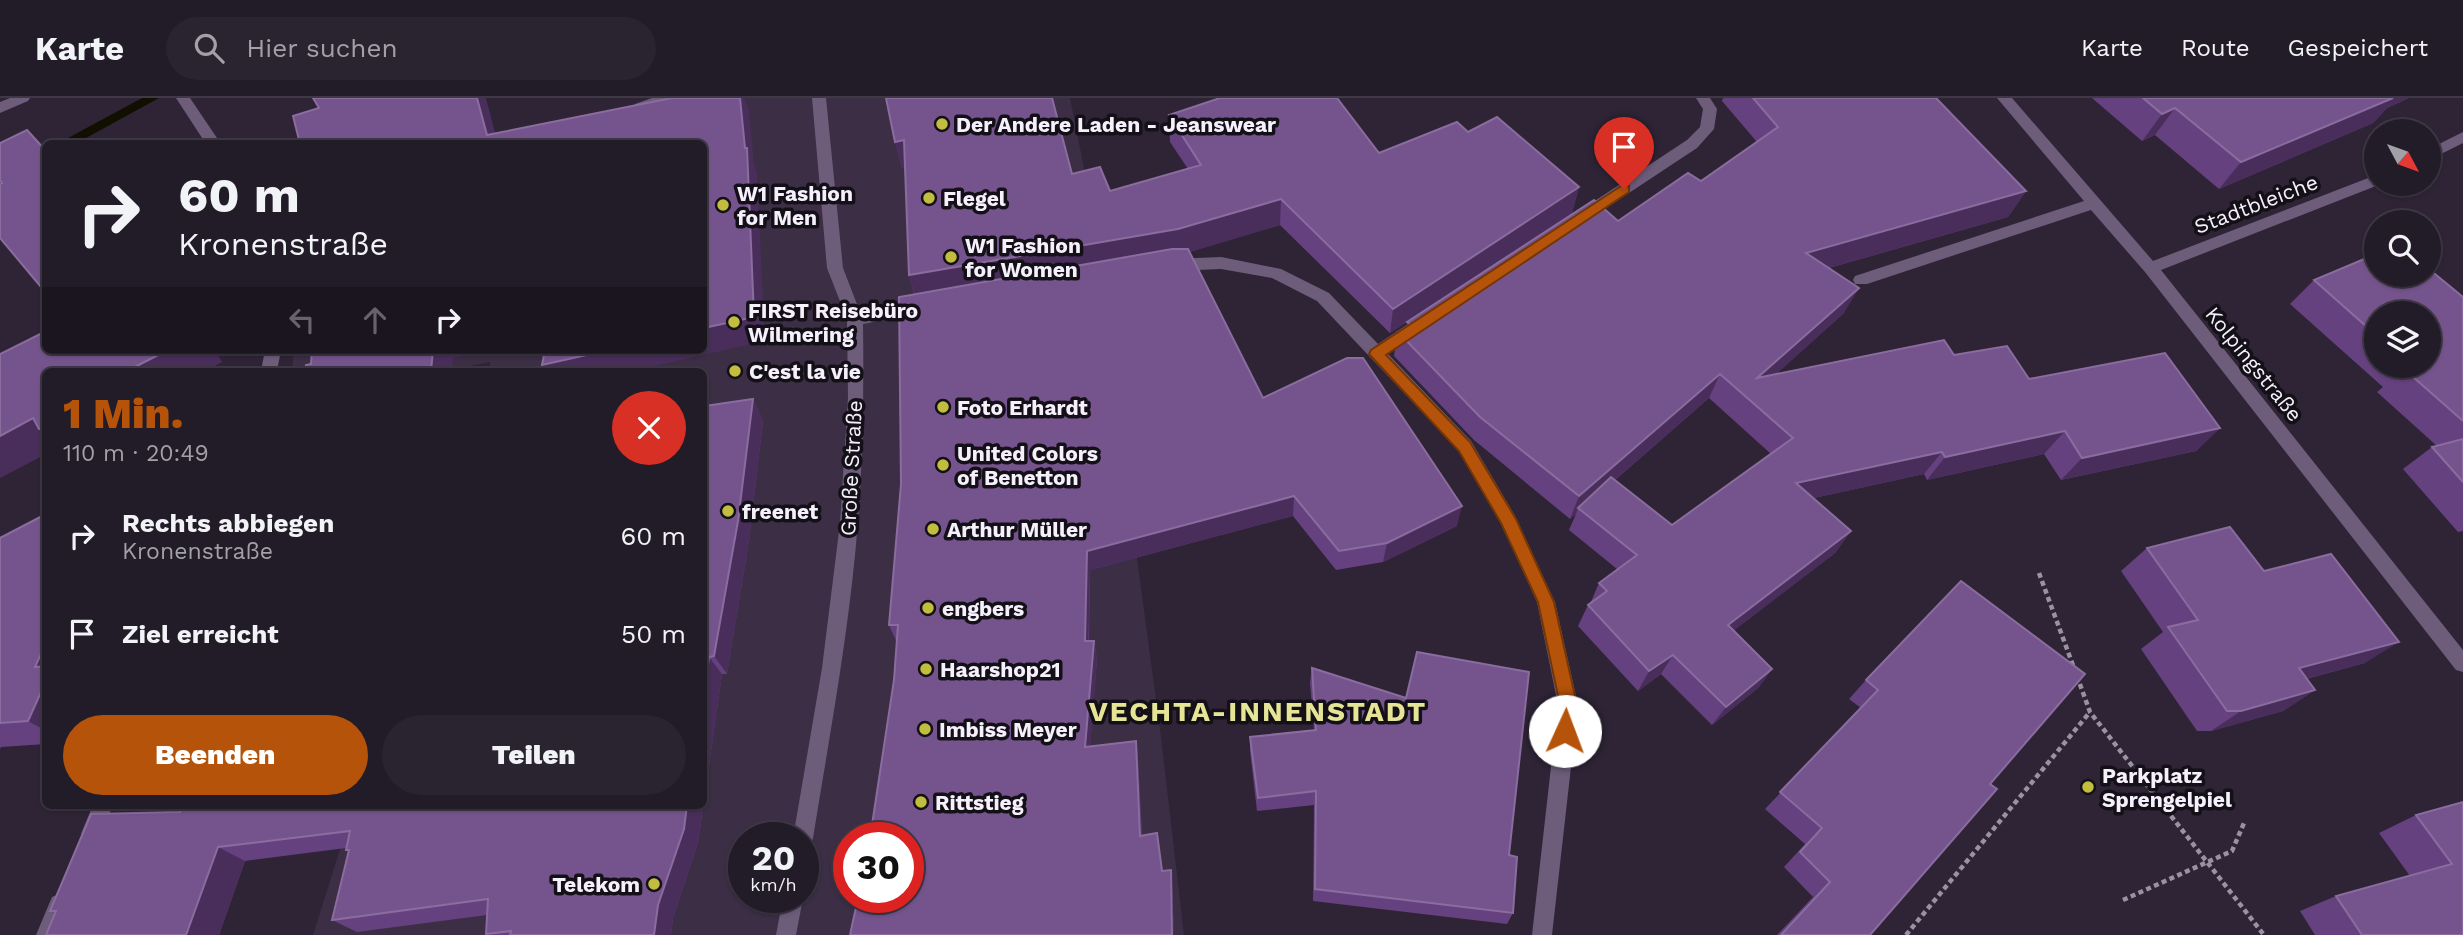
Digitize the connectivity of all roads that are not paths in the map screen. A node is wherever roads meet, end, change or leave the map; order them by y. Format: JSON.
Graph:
{"nodes":[{"id":1,"x":23,"y":98,"type":"edge"},
{"id":2,"x":668,"y":98,"type":"edge"},
{"id":3,"x":819,"y":98,"type":"edge"},
{"id":4,"x":1703,"y":98,"type":"edge"},
{"id":5,"x":2004,"y":98,"type":"edge"},
{"id":6,"x":186,"y":102,"type":"edge"},
{"id":7,"x":0,"y":108,"type":"edge"},
{"id":8,"x":630,"y":110,"type":"edge"},
{"id":9,"x":2463,"y":137,"type":"edge"},
{"id":10,"x":211,"y":140,"type":"edge"},
{"id":11,"x":2441,"y":149,"type":"edge"},
{"id":12,"x":2364,"y":185,"type":"edge"},
{"id":13,"x":2094,"y":203,"type":"junction"},
{"id":14,"x":1568,"y":226,"type":"edge"},
{"id":15,"x":1160,"y":267,"type":"edge"},
{"id":16,"x":2150,"y":268,"type":"junction"},
{"id":17,"x":1861,"y":280,"type":"dead end"},
{"id":18,"x":941,"y":304,"type":"edge"},
{"id":19,"x":1433,"y":316,"type":"edge"},
{"id":20,"x":855,"y":319,"type":"junction"},
{"id":21,"x":1376,"y":354,"type":"junction"},
{"id":22,"x":2463,"y":664,"type":"edge"},
{"id":23,"x":101,"y":809,"type":"edge"},
{"id":24,"x":806,"y":822,"type":"edge"},
{"id":25,"x":82,"y":852,"type":"edge"},
{"id":26,"x":67,"y":888,"type":"edge"},
{"id":27,"x":790,"y":913,"type":"edge"},
{"id":28,"x":46,"y":935,"type":"edge"},
{"id":29,"x":786,"y":935,"type":"edge"},
{"id":30,"x":1542,"y":935,"type":"edge"}],
"edges":[{"from":1,"to":7,"type":"street"},
{"from":2,"to":8,"type":"street"},
{"from":3,"to":20,"type":"street","name":"Große Straße"},
{"from":4,"to":14,"type":"street"},
{"from":5,"to":13,"type":"street","name":"Kolpingstraße"},
{"from":6,"to":10,"type":"street"},
{"from":9,"to":11,"type":"street"},
{"from":12,"to":16,"type":"street","name":"Stadtbleiche"},
{"from":13,"to":16,"type":"street","name":"Kolpingstraße"},
{"from":13,"to":17,"type":"street"},
{"from":15,"to":21,"type":"street"},
{"from":16,"to":22,"type":"street","name":"Kolpingstraße"},
{"from":18,"to":20,"type":"street"},
{"from":19,"to":21,"type":"street"},
{"from":20,"to":24,"type":"street","name":"Große Straße"},
{"from":21,"to":30,"type":"street"},
{"from":23,"to":25,"type":"street"},
{"from":26,"to":28,"type":"street"},
{"from":27,"to":29,"type":"street"}]}
